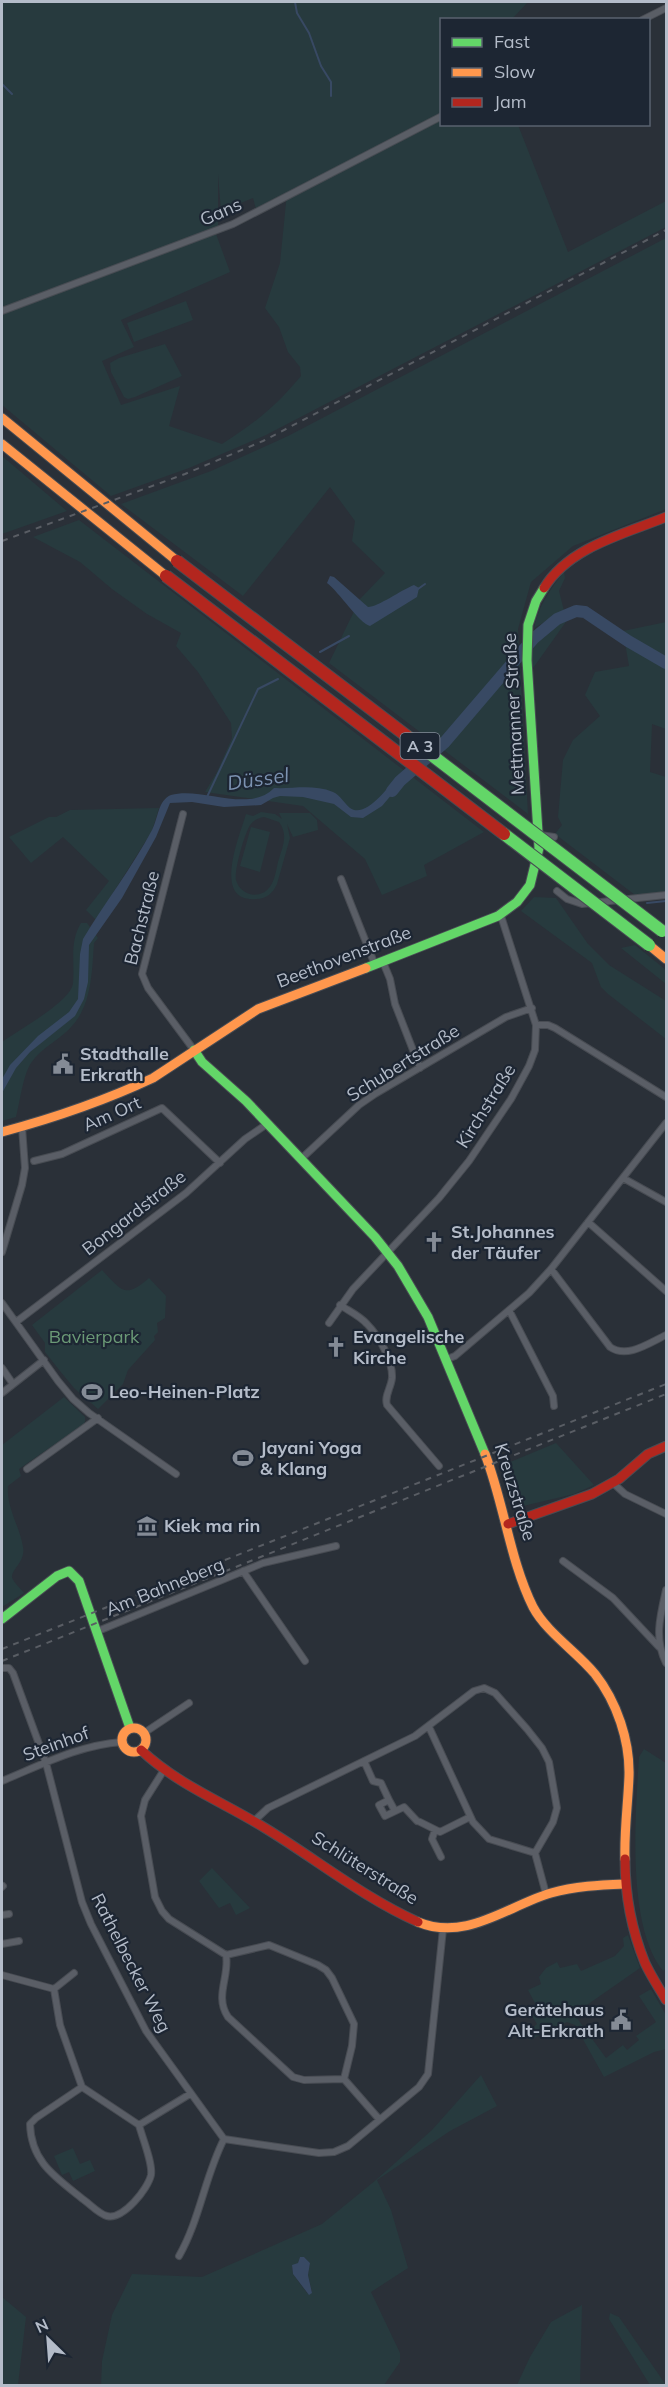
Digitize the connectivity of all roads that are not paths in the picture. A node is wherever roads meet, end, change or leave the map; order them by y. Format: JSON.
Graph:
{"nodes":[{"id":1,"x":666,"y":9,"type":"edge"},
{"id":2,"x":646,"y":18,"type":"edge"},
{"id":3,"x":440,"y":117,"type":"edge"},
{"id":4,"x":2,"y":311,"type":"edge"},
{"id":5,"x":2,"y":418,"type":"edge"},
{"id":6,"x":2,"y":444,"type":"edge"},
{"id":7,"x":666,"y":517,"type":"edge"},
{"id":8,"x":183,"y":814,"type":"dead end"},
{"id":9,"x":539,"y":835,"type":"junction"},
{"id":10,"x":554,"y":837,"type":"dead end"},
{"id":11,"x":341,"y":879,"type":"dead end"},
{"id":12,"x":557,"y":891,"type":"dead end"},
{"id":13,"x":666,"y":895,"type":"edge"},
{"id":14,"x":512,"y":908,"type":"joint"},
{"id":15,"x":501,"y":916,"type":"junction"},
{"id":16,"x":664,"y":933,"type":"edge"},
{"id":17,"x":666,"y":959,"type":"edge"},
{"id":18,"x":379,"y":963,"type":"junction"},
{"id":19,"x":532,"y":1008,"type":"junction"},
{"id":20,"x":536,"y":1025,"type":"junction"},
{"id":21,"x":194,"y":1050,"type":"junction"},
{"id":22,"x":420,"y":1068,"type":"junction"},
{"id":23,"x":666,"y":1097,"type":"edge"},
{"id":24,"x":266,"y":1122,"type":"junction"},
{"id":25,"x":666,"y":1123,"type":"edge"},
{"id":26,"x":22,"y":1127,"type":"junction"},
{"id":27,"x":2,"y":1132,"type":"edge"},
{"id":28,"x":301,"y":1159,"type":"junction"},
{"id":29,"x":34,"y":1161,"type":"dead end"},
{"id":30,"x":220,"y":1163,"type":"junction"},
{"id":31,"x":623,"y":1178,"type":"junction"},
{"id":32,"x":666,"y":1202,"type":"edge"},
{"id":33,"x":588,"y":1221,"type":"junction"},
{"id":34,"x":2,"y":1252,"type":"edge"},
{"id":35,"x":388,"y":1252,"type":"junction"},
{"id":36,"x":551,"y":1269,"type":"junction"},
{"id":37,"x":666,"y":1290,"type":"edge"},
{"id":38,"x":2,"y":1303,"type":"edge"},
{"id":39,"x":340,"y":1305,"type":"junction"},
{"id":40,"x":509,"y":1310,"type":"junction"},
{"id":41,"x":16,"y":1322,"type":"junction"},
{"id":42,"x":329,"y":1323,"type":"dead end"},
{"id":43,"x":666,"y":1335,"type":"edge"},
{"id":44,"x":447,"y":1359,"type":"junction"},
{"id":45,"x":44,"y":1360,"type":"junction"},
{"id":46,"x":2,"y":1368,"type":"edge"},
{"id":47,"x":13,"y":1384,"type":"junction"},
{"id":48,"x":2,"y":1393,"type":"edge"},
{"id":49,"x":554,"y":1406,"type":"dead end"},
{"id":50,"x":98,"y":1418,"type":"junction"},
{"id":51,"x":666,"y":1446,"type":"edge"},
{"id":52,"x":439,"y":1466,"type":"dead end"},
{"id":53,"x":27,"y":1469,"type":"dead end"},
{"id":54,"x":176,"y":1474,"type":"dead end"},
{"id":55,"x":612,"y":1483,"type":"junction"},
{"id":56,"x":666,"y":1514,"type":"edge"},
{"id":57,"x":508,"y":1524,"type":"junction"},
{"id":58,"x":336,"y":1546,"type":"dead end"},
{"id":59,"x":563,"y":1561,"type":"dead end"},
{"id":60,"x":243,"y":1571,"type":"junction"},
{"id":61,"x":666,"y":1590,"type":"edge"},
{"id":62,"x":2,"y":1619,"type":"edge"},
{"id":63,"x":659,"y":1625,"type":"junction"},
{"id":64,"x":644,"y":1630,"type":"junction"},
{"id":65,"x":98,"y":1631,"type":"junction"},
{"id":66,"x":659,"y":1647,"type":"junction"},
{"id":67,"x":304,"y":1661,"type":"dead end"},
{"id":68,"x":666,"y":1663,"type":"edge"},
{"id":69,"x":2,"y":1668,"type":"edge"},
{"id":70,"x":189,"y":1703,"type":"dead end"},
{"id":71,"x":429,"y":1727,"type":"junction"},
{"id":72,"x":130,"y":1728,"type":"junction"},
{"id":73,"x":144,"y":1733,"type":"junction"},
{"id":74,"x":122,"y":1742,"type":"junction"},
{"id":75,"x":141,"y":1750,"type":"junction"},
{"id":76,"x":364,"y":1761,"type":"junction"},
{"id":77,"x":46,"y":1762,"type":"junction"},
{"id":78,"x":165,"y":1770,"type":"junction"},
{"id":79,"x":2,"y":1781,"type":"edge"},
{"id":80,"x":389,"y":1800,"type":"junction"},
{"id":81,"x":395,"y":1811,"type":"junction"},
{"id":82,"x":470,"y":1817,"type":"junction"},
{"id":83,"x":254,"y":1821,"type":"junction"},
{"id":84,"x":435,"y":1830,"type":"junction"},
{"id":85,"x":535,"y":1853,"type":"junction"},
{"id":86,"x":441,"y":1857,"type":"dead end"},
{"id":87,"x":625,"y":1884,"type":"junction"},
{"id":88,"x":546,"y":1894,"type":"junction"},
{"id":89,"x":9,"y":1914,"type":"dead end"},
{"id":90,"x":2,"y":1915,"type":"edge"},
{"id":91,"x":443,"y":1929,"type":"junction"},
{"id":92,"x":19,"y":1941,"type":"dead end"},
{"id":93,"x":2,"y":1944,"type":"edge"},
{"id":94,"x":226,"y":1954,"type":"junction"},
{"id":95,"x":74,"y":1972,"type":"dead end"},
{"id":96,"x":2,"y":1975,"type":"edge"},
{"id":97,"x":54,"y":1989,"type":"junction"},
{"id":98,"x":666,"y":2000,"type":"edge"},
{"id":99,"x":344,"y":2079,"type":"junction"},
{"id":100,"x":82,"y":2088,"type":"junction"},
{"id":101,"x":190,"y":2094,"type":"junction"},
{"id":102,"x":379,"y":2119,"type":"junction"},
{"id":103,"x":139,"y":2125,"type":"junction"},
{"id":104,"x":224,"y":2139,"type":"junction"},
{"id":105,"x":179,"y":2256,"type":"dead end"}],
"edges":[{"from":1,"to":2,"type":"street"},
{"from":3,"to":4,"type":"street","name":"Gans"},
{"from":5,"to":16,"type":"main road","number":"A 3","bridge":true},
{"from":6,"to":17,"type":"main road","number":"A 3","bridge":true},
{"from":7,"to":9,"type":"main road","name":"Mettmanner Straße"},
{"from":8,"to":21,"type":"street","name":"Bachstraße"},
{"from":9,"to":10,"type":"street"},
{"from":9,"to":14,"type":"main road","name":"Mettmanner Straße"},
{"from":11,"to":18,"type":"street"},
{"from":12,"to":13,"type":"street"},
{"from":14,"to":15,"type":"main road","name":"Beethovenstraße"},
{"from":15,"to":18,"type":"main road","name":"Beethovenstraße"},
{"from":15,"to":19,"type":"street","name":"Kirchstraße"},
{"from":18,"to":21,"type":"main road","name":"Beethovenstraße"},
{"from":18,"to":22,"type":"street"},
{"from":19,"to":20,"type":"street","name":"Kirchstraße"},
{"from":19,"to":22,"type":"street","name":"Schubertstraße"},
{"from":20,"to":23,"type":"street"},
{"from":20,"to":35,"type":"street","name":"Kirchstraße"},
{"from":21,"to":24,"type":"main road","name":"Kreuzstraße"},
{"from":21,"to":26,"type":"main road","name":"Beethovenstraße"},
{"from":22,"to":28,"type":"street","name":"Schubertstraße"},
{"from":24,"to":28,"type":"main road","name":"Kreuzstraße"},
{"from":24,"to":30,"type":"street","name":"Bongardstraße"},
{"from":25,"to":31,"type":"street"},
{"from":26,"to":27,"type":"main road","name":"Beethovenstraße"},
{"from":26,"to":34,"type":"street"},
{"from":28,"to":35,"type":"main road","name":"Kreuzstraße"},
{"from":29,"to":30,"type":"street","name":"Am Ort"},
{"from":30,"to":41,"type":"street","name":"Bongardstraße"},
{"from":31,"to":32,"type":"street"},
{"from":31,"to":33,"type":"street"},
{"from":33,"to":36,"type":"street"},
{"from":33,"to":37,"type":"street"},
{"from":35,"to":39,"type":"street","name":"Kirchstraße"},
{"from":35,"to":44,"type":"main road","name":"Kreuzstraße"},
{"from":36,"to":40,"type":"street"},
{"from":36,"to":43,"type":"street"},
{"from":38,"to":41,"type":"street"},
{"from":39,"to":42,"type":"street","name":"Kirchstraße"},
{"from":39,"to":52,"type":"street"},
{"from":40,"to":44,"type":"street"},
{"from":40,"to":49,"type":"street"},
{"from":41,"to":45,"type":"street"},
{"from":44,"to":57,"type":"main road","name":"Kreuzstraße"},
{"from":45,"to":47,"type":"street"},
{"from":45,"to":50,"type":"street"},
{"from":46,"to":47,"type":"street"},
{"from":47,"to":48,"type":"street"},
{"from":50,"to":53,"type":"street"},
{"from":50,"to":54,"type":"street"},
{"from":51,"to":55,"type":"main road"},
{"from":55,"to":56,"type":"street"},
{"from":55,"to":57,"type":"main road"},
{"from":57,"to":87,"type":"main road","name":"Kreuzstraße"},
{"from":58,"to":60,"type":"street","name":"Am Bahneberg"},
{"from":59,"to":64,"type":"street"},
{"from":60,"to":65,"type":"street","name":"Am Bahneberg"},
{"from":60,"to":67,"type":"street"},
{"from":61,"to":63,"type":"street"},
{"from":62,"to":65,"type":"main road"},
{"from":63,"to":64,"type":"street"},
{"from":63,"to":66,"type":"street"},
{"from":64,"to":66,"type":"street"},
{"from":65,"to":72,"type":"main road"},
{"from":66,"to":68,"type":"street"},
{"from":69,"to":77,"type":"street","name":"Rathelbecker Weg"},
{"from":70,"to":73,"type":"street"},
{"from":71,"to":76,"type":"street"},
{"from":71,"to":82,"type":"street"},
{"from":71,"to":85,"type":"street"},
{"from":72,"to":73,"type":"main road"},
{"from":72,"to":74,"type":"main road"},
{"from":73,"to":75,"type":"main road"},
{"from":74,"to":75,"type":"main road"},
{"from":74,"to":77,"type":"street","name":"Steinhof"},
{"from":75,"to":78,"type":"main road","name":"Schlüterstraße"},
{"from":76,"to":80,"type":"street"},
{"from":76,"to":83,"type":"street"},
{"from":77,"to":79,"type":"street","name":"Steinhof"},
{"from":77,"to":101,"type":"street","name":"Rathelbecker Weg"},
{"from":78,"to":83,"type":"main road","name":"Schlüterstraße"},
{"from":78,"to":94,"type":"street"},
{"from":80,"to":81,"type":"street"},
{"from":80,"to":81,"type":"street"},
{"from":81,"to":84,"type":"street"},
{"from":82,"to":84,"type":"street"},
{"from":82,"to":85,"type":"street"},
{"from":83,"to":91,"type":"main road","name":"Schlüterstraße"},
{"from":84,"to":86,"type":"street"},
{"from":85,"to":88,"type":"street"},
{"from":87,"to":88,"type":"main road","name":"Schlüterstraße"},
{"from":87,"to":98,"type":"main road","name":"Kreuzstraße"},
{"from":88,"to":91,"type":"main road","name":"Schlüterstraße"},
{"from":89,"to":90,"type":"street"},
{"from":91,"to":102,"type":"street"},
{"from":92,"to":93,"type":"street"},
{"from":94,"to":99,"type":"street"},
{"from":94,"to":99,"type":"street"},
{"from":95,"to":97,"type":"street"},
{"from":96,"to":97,"type":"street"},
{"from":97,"to":100,"type":"street"},
{"from":99,"to":102,"type":"street"},
{"from":100,"to":103,"type":"street"},
{"from":100,"to":103,"type":"street"},
{"from":101,"to":103,"type":"street"},
{"from":101,"to":104,"type":"street","name":"Rathelbecker Weg"},
{"from":102,"to":104,"type":"street"},
{"from":104,"to":105,"type":"street"}]}
